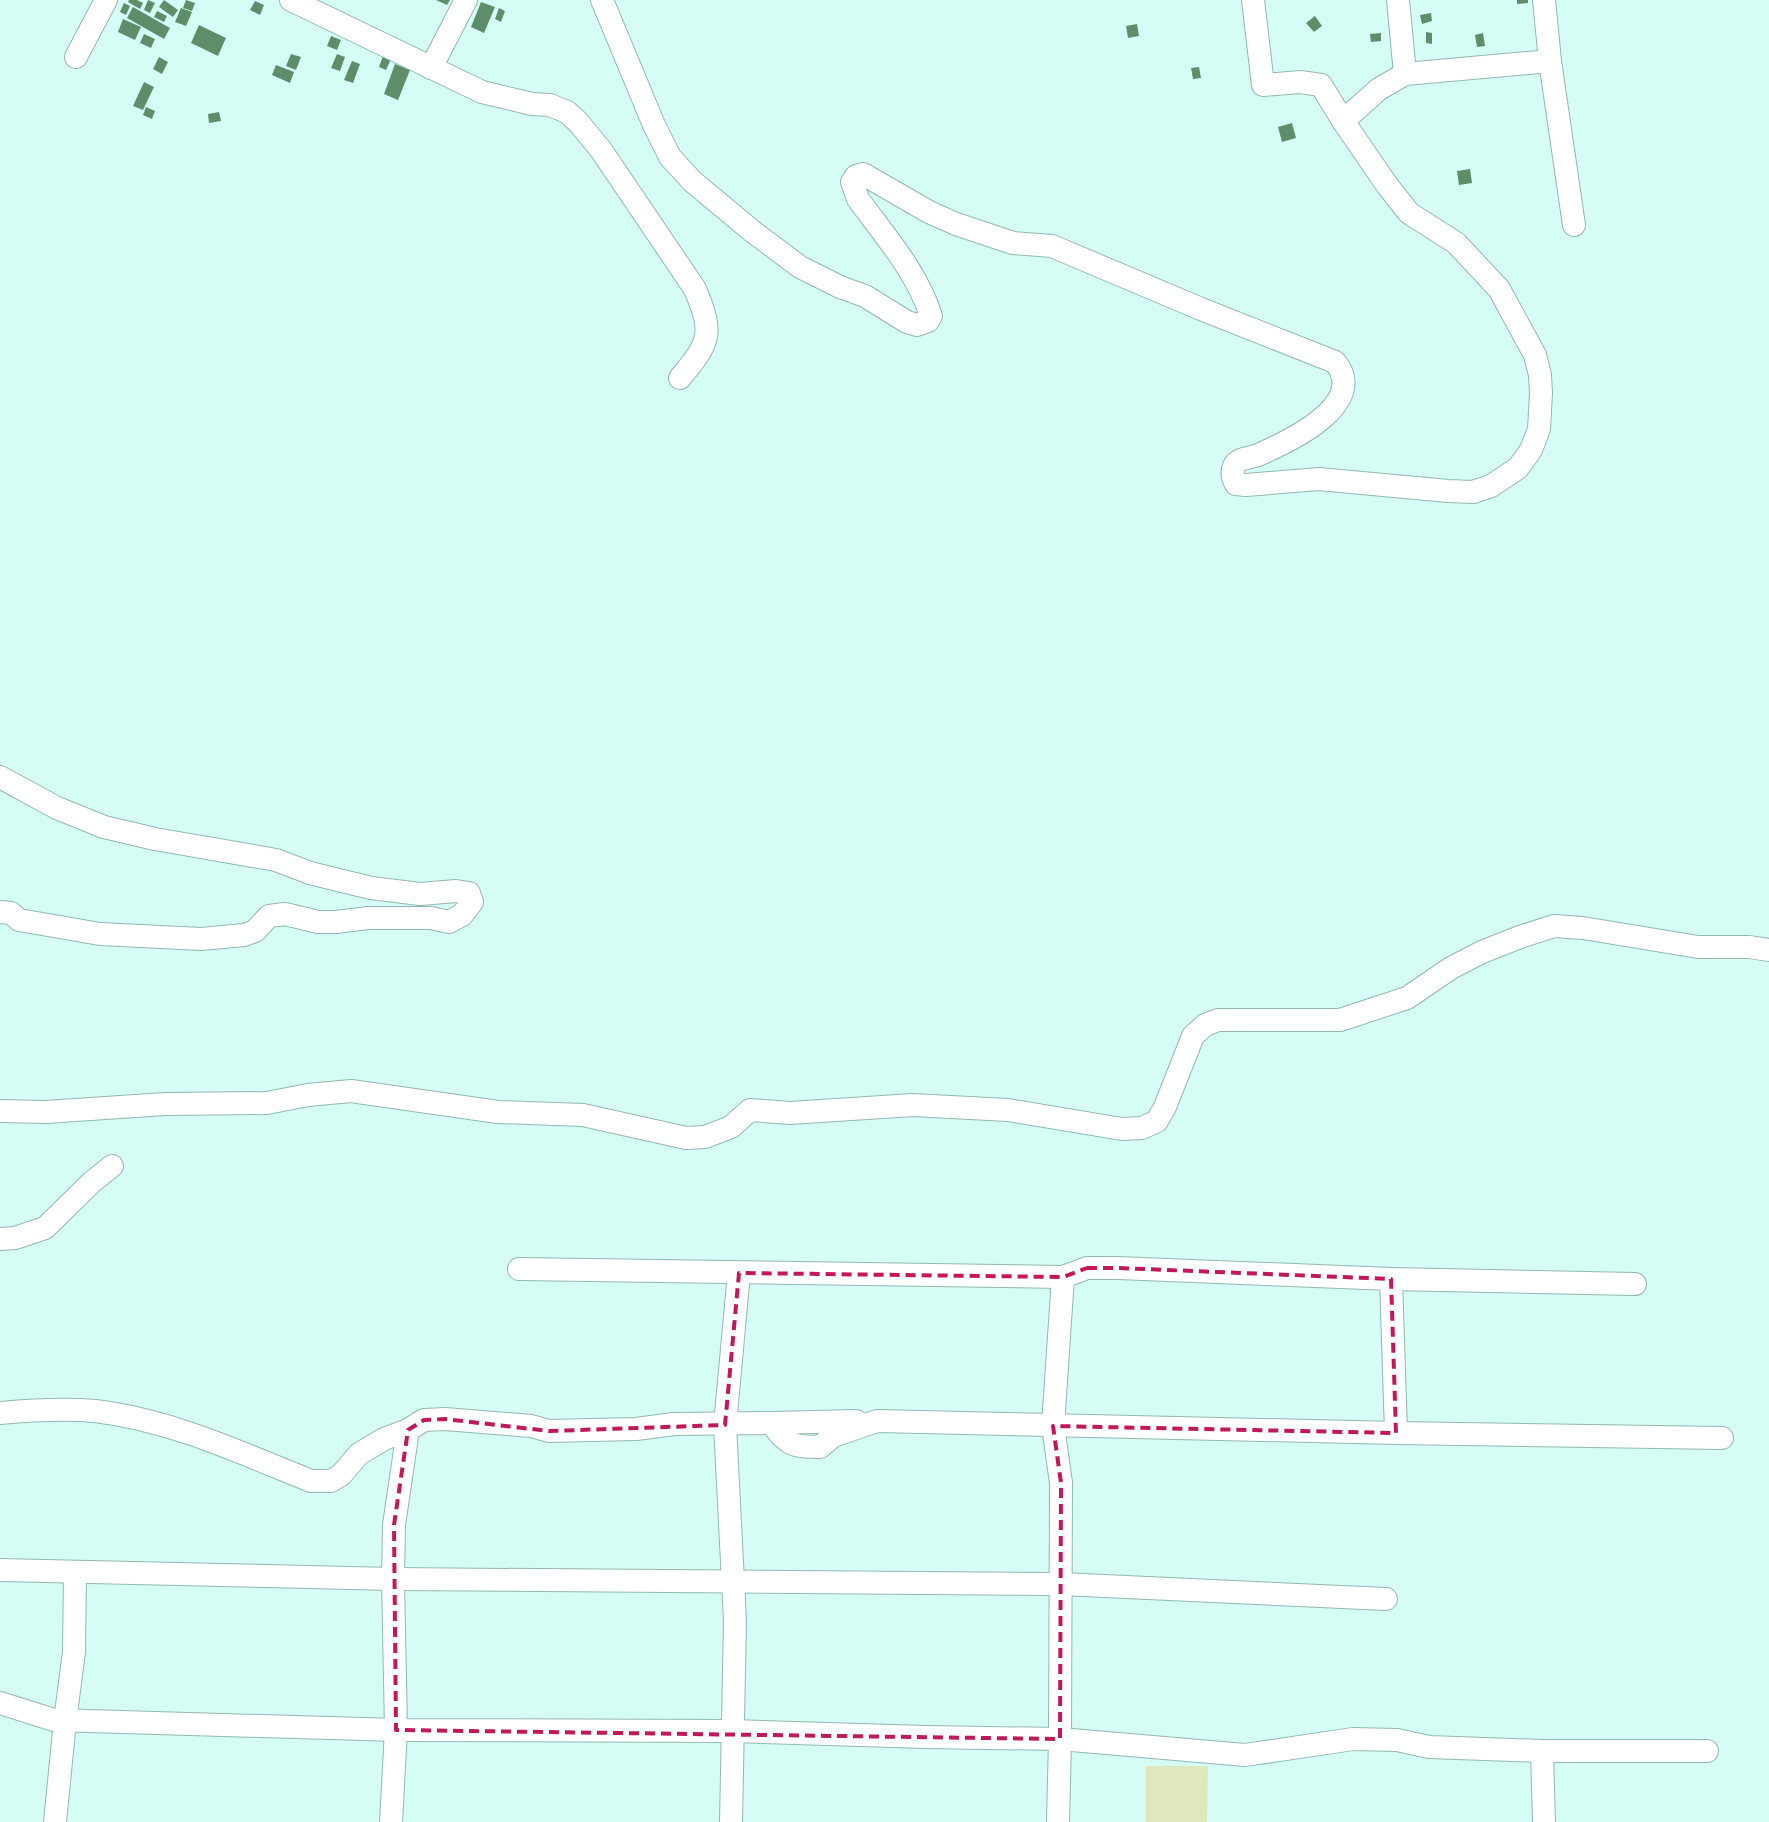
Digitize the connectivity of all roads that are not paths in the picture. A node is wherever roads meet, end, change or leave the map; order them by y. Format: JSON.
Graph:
{"nodes":[{"id":1,"x":106,"y":0,"type":"edge"},
{"id":2,"x":290,"y":0,"type":"edge"},
{"id":3,"x":466,"y":0,"type":"edge"},
{"id":4,"x":602,"y":0,"type":"edge"},
{"id":5,"x":1253,"y":0,"type":"edge"},
{"id":6,"x":1398,"y":0,"type":"edge"},
{"id":7,"x":1544,"y":0,"type":"edge"},
{"id":8,"x":76,"y":57,"type":"dead end"},
{"id":9,"x":1550,"y":61,"type":"junction"},
{"id":10,"x":431,"y":68,"type":"junction"},
{"id":11,"x":1405,"y":74,"type":"junction"},
{"id":12,"x":1343,"y":121,"type":"junction"},
{"id":13,"x":1574,"y":225,"type":"dead end"},
{"id":14,"x":680,"y":378,"type":"dead end"},
{"id":15,"x":0,"y":777,"type":"edge"},
{"id":16,"x":0,"y":912,"type":"edge"},
{"id":17,"x":1769,"y":950,"type":"edge"},
{"id":18,"x":0,"y":1111,"type":"edge"},
{"id":19,"x":112,"y":1166,"type":"dead end"},
{"id":20,"x":0,"y":1239,"type":"edge"},
{"id":21,"x":519,"y":1270,"type":"dead end"},
{"id":22,"x":740,"y":1272,"type":"junction"},
{"id":23,"x":1064,"y":1277,"type":"junction"},
{"id":24,"x":1391,"y":1279,"type":"junction"},
{"id":25,"x":1634,"y":1284,"type":"dead end"},
{"id":26,"x":0,"y":1412,"type":"edge"},
{"id":27,"x":725,"y":1425,"type":"junction"},
{"id":28,"x":1053,"y":1426,"type":"junction"},
{"id":29,"x":408,"y":1430,"type":"junction"},
{"id":30,"x":1396,"y":1433,"type":"junction"},
{"id":31,"x":1722,"y":1438,"type":"dead end"},
{"id":32,"x":0,"y":1570,"type":"edge"},
{"id":33,"x":75,"y":1573,"type":"junction"},
{"id":34,"x":393,"y":1579,"type":"junction"},
{"id":35,"x":733,"y":1581,"type":"junction"},
{"id":36,"x":1061,"y":1584,"type":"junction"},
{"id":37,"x":1386,"y":1599,"type":"dead end"},
{"id":38,"x":0,"y":1704,"type":"edge"},
{"id":39,"x":65,"y":1721,"type":"junction"},
{"id":40,"x":396,"y":1730,"type":"junction"},
{"id":41,"x":732,"y":1732,"type":"junction"},
{"id":42,"x":1060,"y":1739,"type":"junction"},
{"id":43,"x":1542,"y":1751,"type":"junction"},
{"id":44,"x":1708,"y":1751,"type":"dead end"},
{"id":45,"x":56,"y":1822,"type":"edge"},
{"id":46,"x":391,"y":1822,"type":"edge"},
{"id":47,"x":731,"y":1822,"type":"edge"},
{"id":48,"x":1058,"y":1822,"type":"edge"},
{"id":49,"x":1544,"y":1822,"type":"edge"}],
"edges":[{"from":1,"to":8,"type":"street"},
{"from":2,"to":10,"type":"street"},
{"from":3,"to":10,"type":"street"},
{"from":4,"to":12,"type":"street"},
{"from":5,"to":12,"type":"street"},
{"from":6,"to":11,"type":"street"},
{"from":7,"to":9,"type":"street"},
{"from":9,"to":11,"type":"street"},
{"from":9,"to":13,"type":"street"},
{"from":10,"to":14,"type":"street"},
{"from":11,"to":12,"type":"street"},
{"from":15,"to":16,"type":"street"},
{"from":17,"to":18,"type":"street"},
{"from":19,"to":20,"type":"street"},
{"from":21,"to":22,"type":"street"},
{"from":22,"to":23,"type":"street"},
{"from":22,"to":27,"type":"street"},
{"from":23,"to":24,"type":"street"},
{"from":23,"to":28,"type":"street"},
{"from":24,"to":25,"type":"street"},
{"from":24,"to":30,"type":"street"},
{"from":26,"to":29,"type":"street"},
{"from":27,"to":28,"type":"street"},
{"from":27,"to":29,"type":"street"},
{"from":27,"to":35,"type":"street"},
{"from":28,"to":30,"type":"street"},
{"from":28,"to":36,"type":"street"},
{"from":29,"to":34,"type":"street"},
{"from":30,"to":31,"type":"street"},
{"from":32,"to":33,"type":"street"},
{"from":33,"to":34,"type":"street"},
{"from":33,"to":39,"type":"street"},
{"from":34,"to":35,"type":"street"},
{"from":34,"to":40,"type":"street"},
{"from":35,"to":36,"type":"street"},
{"from":35,"to":41,"type":"street"},
{"from":36,"to":37,"type":"street"},
{"from":36,"to":42,"type":"street"},
{"from":38,"to":39,"type":"street"},
{"from":39,"to":40,"type":"street"},
{"from":39,"to":45,"type":"street"},
{"from":40,"to":41,"type":"street"},
{"from":40,"to":46,"type":"street"},
{"from":41,"to":42,"type":"street"},
{"from":41,"to":47,"type":"street"},
{"from":42,"to":43,"type":"street"},
{"from":42,"to":48,"type":"street"},
{"from":43,"to":44,"type":"street"},
{"from":43,"to":49,"type":"street"}]}
